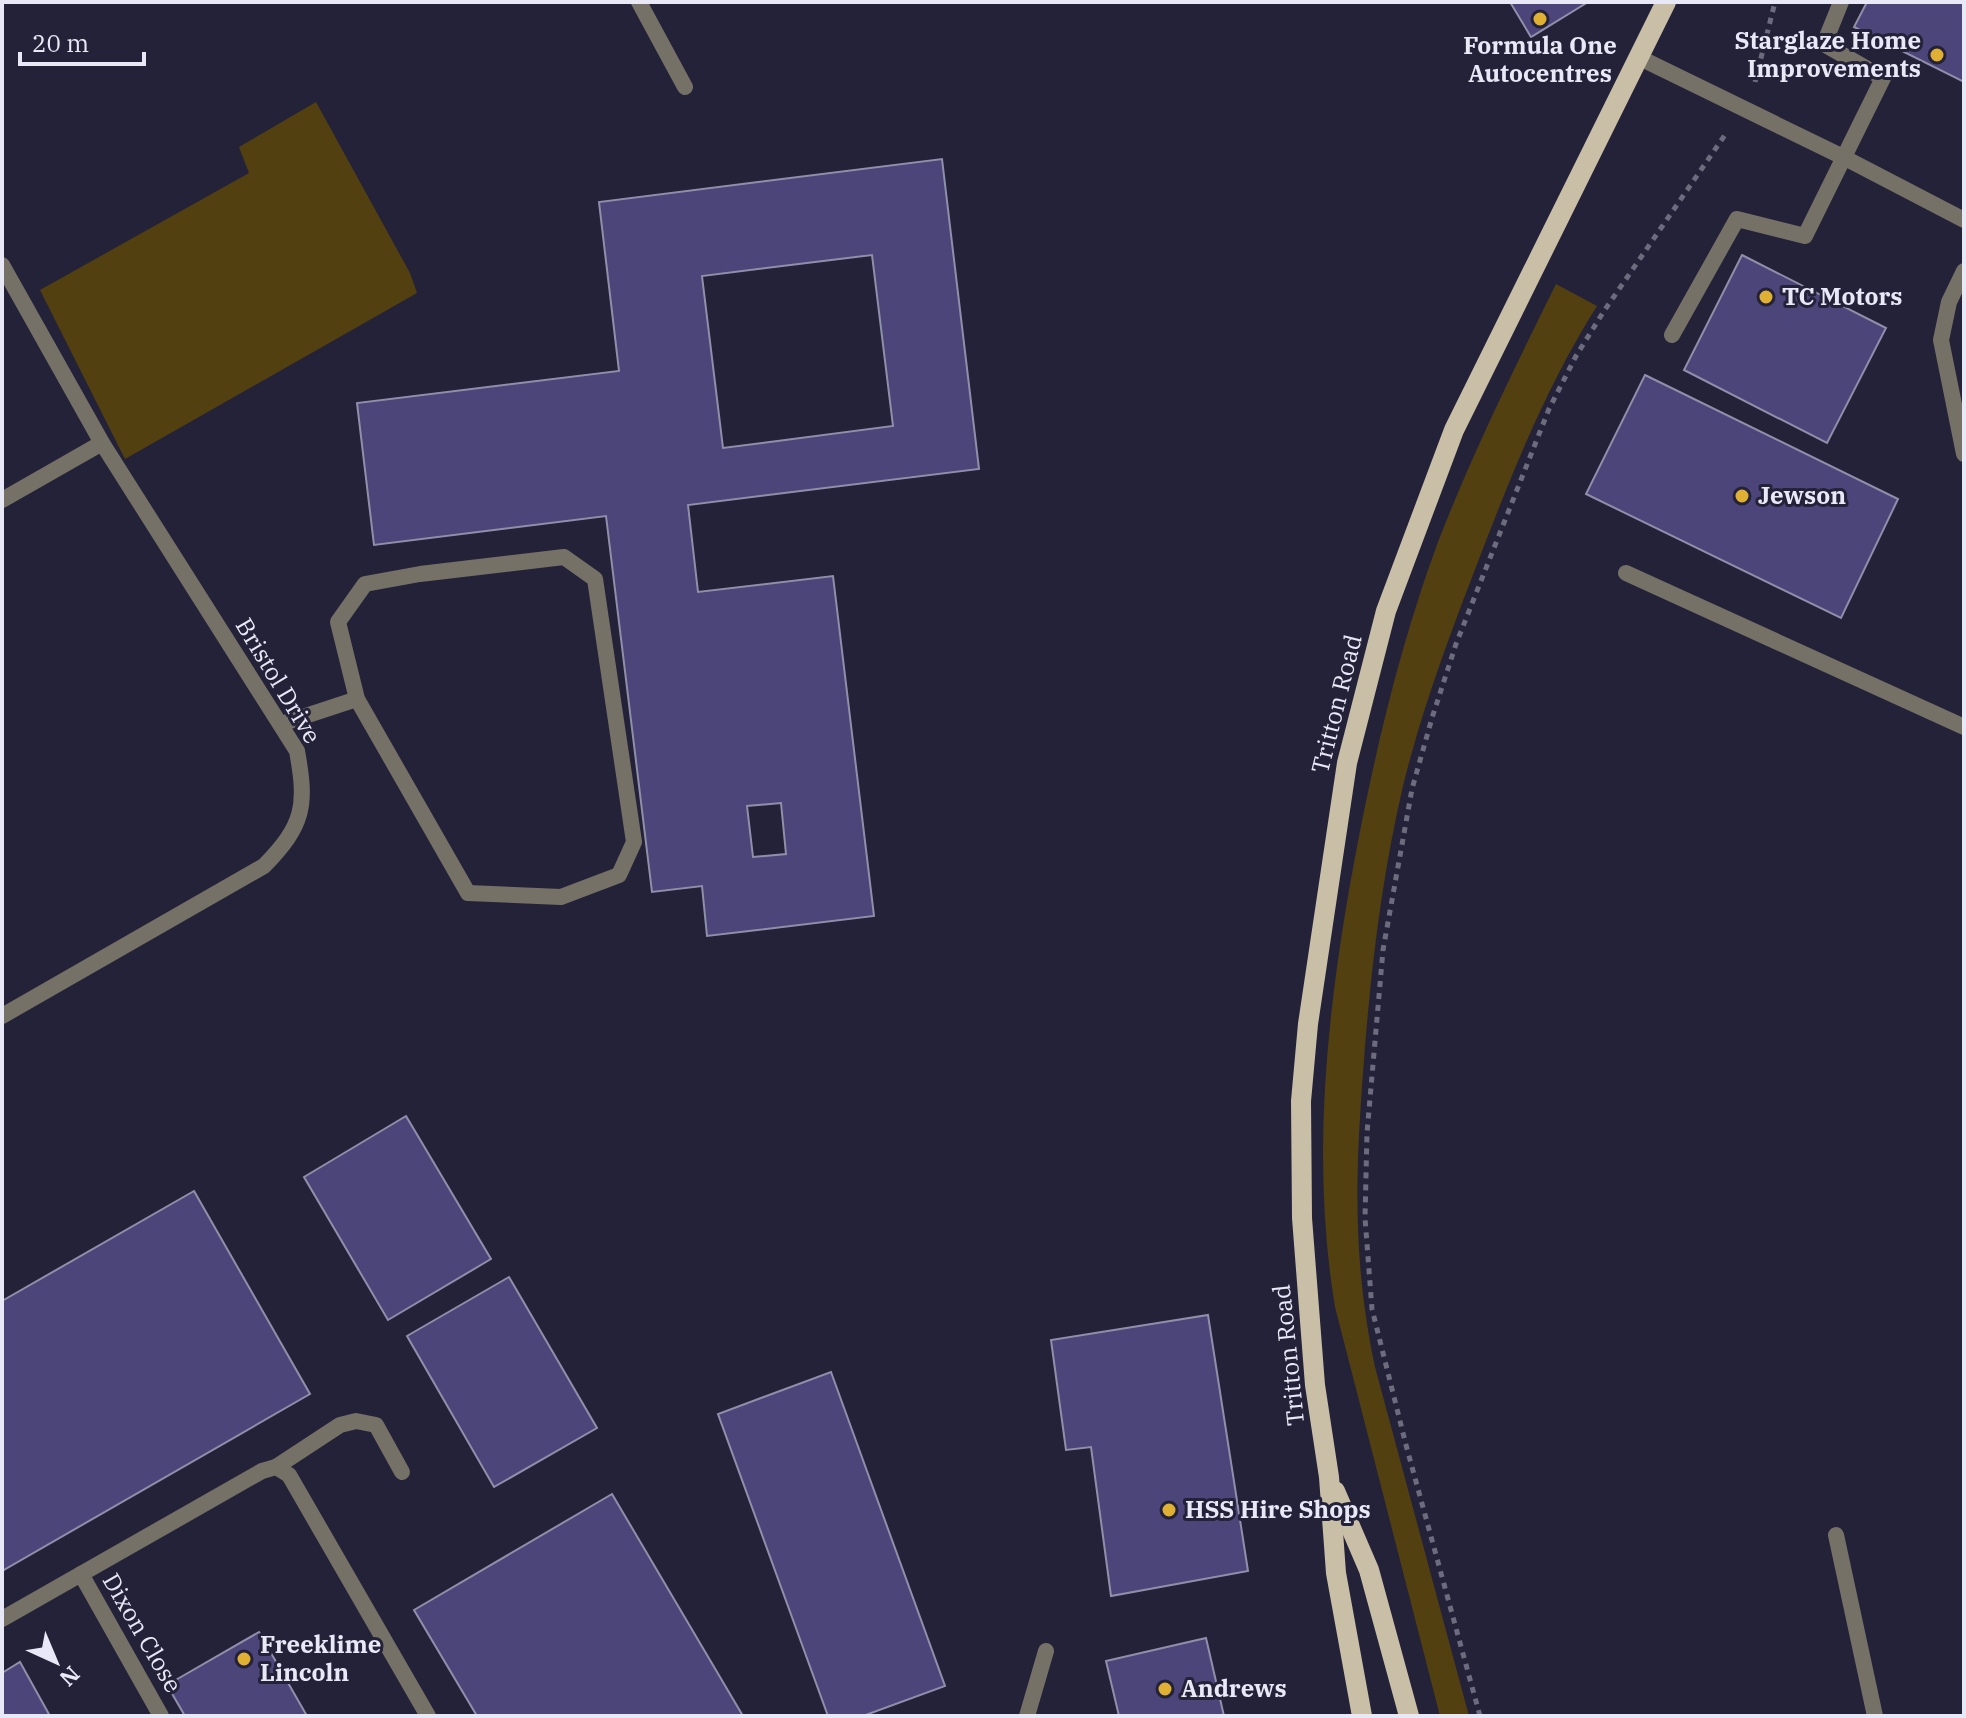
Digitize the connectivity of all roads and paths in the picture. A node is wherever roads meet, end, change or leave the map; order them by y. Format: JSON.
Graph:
{"nodes":[{"id":1,"x":639,"y":2,"type":"edge"},
{"id":2,"x":1666,"y":2,"type":"edge"},
{"id":3,"x":1775,"y":2,"type":"edge"},
{"id":4,"x":1841,"y":2,"type":"edge"},
{"id":5,"x":1638,"y":57,"type":"junction"},
{"id":6,"x":685,"y":87,"type":"dead end"},
{"id":7,"x":1754,"y":87,"type":"dead end"},
{"id":8,"x":1729,"y":130,"type":"dead end"},
{"id":9,"x":1843,"y":157,"type":"junction"},
{"id":10,"x":1964,"y":220,"type":"edge"},
{"id":11,"x":2,"y":265,"type":"edge"},
{"id":12,"x":1964,"y":271,"type":"edge"},
{"id":13,"x":1672,"y":335,"type":"dead end"},
{"id":14,"x":102,"y":443,"type":"junction"},
{"id":15,"x":1964,"y":454,"type":"edge"},
{"id":16,"x":2,"y":500,"type":"edge"},
{"id":17,"x":1626,"y":573,"type":"dead end"},
{"id":18,"x":357,"y":699,"type":"junction"},
{"id":19,"x":281,"y":724,"type":"junction"},
{"id":20,"x":1964,"y":727,"type":"edge"},
{"id":21,"x":2,"y":1016,"type":"edge"},
{"id":22,"x":276,"y":1467,"type":"junction"},
{"id":23,"x":402,"y":1472,"type":"dead end"},
{"id":24,"x":1329,"y":1477,"type":"junction"},
{"id":25,"x":1836,"y":1535,"type":"dead end"},
{"id":26,"x":81,"y":1574,"type":"junction"},
{"id":27,"x":2,"y":1619,"type":"edge"},
{"id":28,"x":1046,"y":1651,"type":"dead end"},
{"id":29,"x":161,"y":1716,"type":"edge"},
{"id":30,"x":428,"y":1716,"type":"edge"},
{"id":31,"x":1027,"y":1716,"type":"edge"},
{"id":32,"x":1362,"y":1716,"type":"edge"},
{"id":33,"x":1409,"y":1716,"type":"edge"},
{"id":34,"x":1480,"y":1716,"type":"edge"},
{"id":35,"x":1875,"y":1716,"type":"edge"}],
"edges":[{"from":1,"to":6,"type":"street"},
{"from":2,"to":5,"type":"main road","name":"Tritton Road"},
{"from":3,"to":7,"type":"path"},
{"from":4,"to":9,"type":"street"},
{"from":5,"to":9,"type":"street"},
{"from":5,"to":24,"type":"main road","name":"Tritton Road"},
{"from":8,"to":34,"type":"path"},
{"from":9,"to":10,"type":"street"},
{"from":9,"to":13,"type":"street"},
{"from":11,"to":14,"type":"street","name":"Bristol Drive"},
{"from":12,"to":15,"type":"street"},
{"from":14,"to":16,"type":"street"},
{"from":14,"to":19,"type":"street","name":"Bristol Drive"},
{"from":17,"to":20,"type":"street"},
{"from":18,"to":18,"type":"street"},
{"from":18,"to":19,"type":"street"},
{"from":19,"to":21,"type":"street","name":"Bristol Drive"},
{"from":22,"to":23,"type":"street"},
{"from":22,"to":26,"type":"street"},
{"from":22,"to":30,"type":"street"},
{"from":24,"to":32,"type":"main road","name":"Tritton Road"},
{"from":24,"to":33,"type":"main road","name":"Tritton Road"},
{"from":25,"to":35,"type":"street"},
{"from":26,"to":27,"type":"street"},
{"from":26,"to":29,"type":"street","name":"Dixon Close"},
{"from":28,"to":31,"type":"street"}]}
